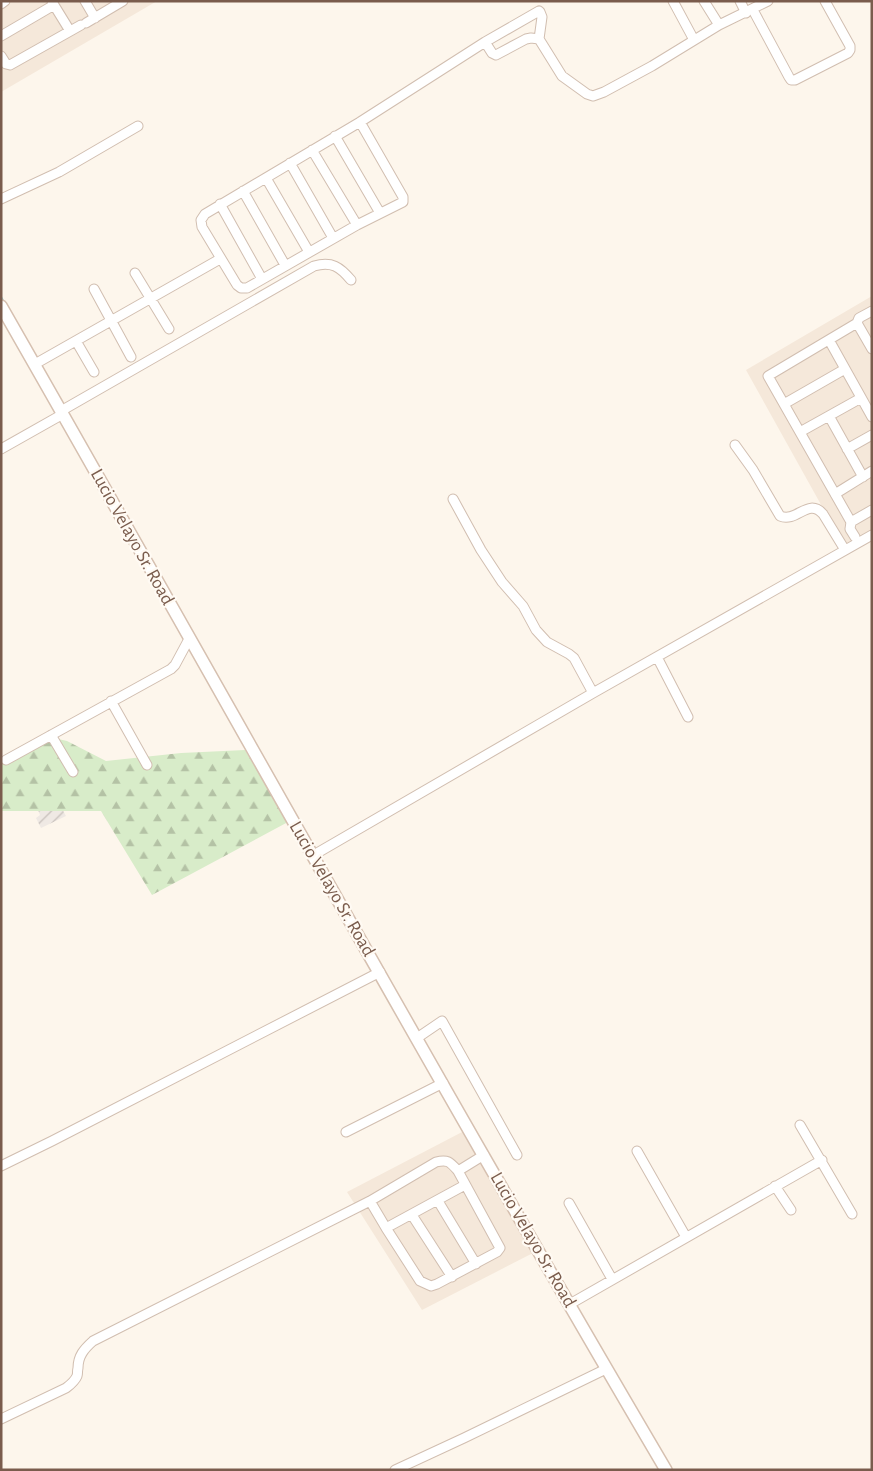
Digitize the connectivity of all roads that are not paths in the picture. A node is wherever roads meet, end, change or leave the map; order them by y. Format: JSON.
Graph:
{"nodes":[{"id":1,"x":6,"y":1,"type":"edge"},
{"id":2,"x":85,"y":1,"type":"edge"},
{"id":3,"x":123,"y":1,"type":"edge"},
{"id":4,"x":673,"y":1,"type":"edge"},
{"id":5,"x":704,"y":1,"type":"edge"},
{"id":6,"x":740,"y":1,"type":"edge"},
{"id":7,"x":768,"y":1,"type":"edge"},
{"id":8,"x":825,"y":1,"type":"edge"},
{"id":9,"x":53,"y":3,"type":"edge"},
{"id":10,"x":1,"y":4,"type":"edge"},
{"id":11,"x":749,"y":11,"type":"junction"},
{"id":12,"x":95,"y":18,"type":"junction"},
{"id":13,"x":719,"y":25,"type":"junction"},
{"id":14,"x":70,"y":31,"type":"junction"},
{"id":15,"x":1,"y":36,"type":"edge"},
{"id":16,"x":539,"y":39,"type":"junction"},
{"id":17,"x":694,"y":40,"type":"junction"},
{"id":18,"x":486,"y":42,"type":"junction"},
{"id":19,"x":1,"y":56,"type":"edge"},
{"id":20,"x":360,"y":122,"type":"junction"},
{"id":21,"x":138,"y":126,"type":"dead end"},
{"id":22,"x":335,"y":136,"type":"junction"},
{"id":23,"x":312,"y":150,"type":"junction"},
{"id":24,"x":290,"y":163,"type":"junction"},
{"id":25,"x":266,"y":178,"type":"junction"},
{"id":26,"x":243,"y":191,"type":"junction"},
{"id":27,"x":1,"y":199,"type":"edge"},
{"id":28,"x":220,"y":204,"type":"junction"},
{"id":29,"x":380,"y":213,"type":"junction"},
{"id":30,"x":357,"y":225,"type":"junction"},
{"id":31,"x":334,"y":238,"type":"junction"},
{"id":32,"x":309,"y":252,"type":"junction"},
{"id":33,"x":220,"y":259,"type":"junction"},
{"id":34,"x":285,"y":265,"type":"junction"},
{"id":35,"x":135,"y":273,"type":"dead end"},
{"id":36,"x":262,"y":279,"type":"junction"},
{"id":37,"x":351,"y":280,"type":"dead end"},
{"id":38,"x":94,"y":289,"type":"dead end"},
{"id":39,"x":150,"y":298,"type":"junction"},
{"id":40,"x":1,"y":306,"type":"edge"},
{"id":41,"x":872,"y":311,"type":"edge"},
{"id":42,"x":111,"y":320,"type":"junction"},
{"id":43,"x":858,"y":323,"type":"junction"},
{"id":44,"x":169,"y":329,"type":"dead end"},
{"id":45,"x":829,"y":340,"type":"junction"},
{"id":46,"x":76,"y":341,"type":"junction"},
{"id":47,"x":872,"y":349,"type":"edge"},
{"id":48,"x":131,"y":358,"type":"dead end"},
{"id":49,"x":36,"y":363,"type":"junction"},
{"id":50,"x":845,"y":369,"type":"junction"},
{"id":51,"x":94,"y":372,"type":"dead end"},
{"id":52,"x":861,"y":398,"type":"junction"},
{"id":53,"x":784,"y":404,"type":"junction"},
{"id":54,"x":63,"y":410,"type":"junction"},
{"id":55,"x":829,"y":416,"type":"junction"},
{"id":56,"x":872,"y":417,"type":"edge"},
{"id":57,"x":800,"y":432,"type":"junction"},
{"id":58,"x":872,"y":435,"type":"edge"},
{"id":59,"x":735,"y":445,"type":"dead end"},
{"id":60,"x":1,"y":449,"type":"edge"},
{"id":61,"x":848,"y":449,"type":"junction"},
{"id":62,"x":872,"y":471,"type":"edge"},
{"id":63,"x":863,"y":477,"type":"junction"},
{"id":64,"x":835,"y":494,"type":"junction"},
{"id":65,"x":453,"y":499,"type":"dead end"},
{"id":66,"x":872,"y":510,"type":"edge"},
{"id":67,"x":851,"y":522,"type":"junction"},
{"id":68,"x":872,"y":535,"type":"edge"},
{"id":69,"x":855,"y":537,"type":"dead end"},
{"id":70,"x":845,"y":550,"type":"junction"},
{"id":71,"x":189,"y":638,"type":"junction"},
{"id":72,"x":657,"y":657,"type":"junction"},
{"id":73,"x":593,"y":693,"type":"junction"},
{"id":74,"x":111,"y":701,"type":"junction"},
{"id":75,"x":688,"y":716,"type":"dead end"},
{"id":76,"x":51,"y":735,"type":"junction"},
{"id":77,"x":6,"y":760,"type":"dead end"},
{"id":78,"x":146,"y":765,"type":"dead end"},
{"id":79,"x":73,"y":772,"type":"dead end"},
{"id":80,"x":312,"y":856,"type":"junction"},
{"id":81,"x":380,"y":972,"type":"junction"},
{"id":82,"x":417,"y":1038,"type":"junction"},
{"id":83,"x":443,"y":1083,"type":"junction"},
{"id":84,"x":800,"y":1125,"type":"dead end"},
{"id":85,"x":346,"y":1132,"type":"dead end"},
{"id":86,"x":637,"y":1151,"type":"dead end"},
{"id":87,"x":484,"y":1155,"type":"junction"},
{"id":88,"x":516,"y":1155,"type":"dead end"},
{"id":89,"x":822,"y":1160,"type":"junction"},
{"id":90,"x":1,"y":1166,"type":"edge"},
{"id":91,"x":458,"y":1171,"type":"junction"},
{"id":92,"x":465,"y":1185,"type":"junction"},
{"id":93,"x":775,"y":1186,"type":"junction"},
{"id":94,"x":370,"y":1201,"type":"junction"},
{"id":95,"x":438,"y":1201,"type":"junction"},
{"id":96,"x":569,"y":1203,"type":"dead end"},
{"id":97,"x":791,"y":1210,"type":"dead end"},
{"id":98,"x":852,"y":1214,"type":"dead end"},
{"id":99,"x":412,"y":1215,"type":"junction"},
{"id":100,"x":386,"y":1228,"type":"junction"},
{"id":101,"x":686,"y":1237,"type":"junction"},
{"id":102,"x":476,"y":1264,"type":"junction"},
{"id":103,"x":452,"y":1277,"type":"junction"},
{"id":104,"x":612,"y":1279,"type":"junction"},
{"id":105,"x":570,"y":1304,"type":"junction"},
{"id":106,"x":606,"y":1369,"type":"junction"},
{"id":107,"x":1,"y":1419,"type":"edge"},
{"id":108,"x":395,"y":1470,"type":"edge"},
{"id":109,"x":666,"y":1470,"type":"edge"}],
"edges":[{"from":1,"to":10,"type":"street"},
{"from":2,"to":12,"type":"street"},
{"from":3,"to":12,"type":"street"},
{"from":4,"to":17,"type":"street"},
{"from":5,"to":13,"type":"street"},
{"from":6,"to":11,"type":"street"},
{"from":7,"to":11,"type":"street"},
{"from":8,"to":11,"type":"street"},
{"from":9,"to":14,"type":"street"},
{"from":9,"to":15,"type":"street"},
{"from":11,"to":13,"type":"street"},
{"from":12,"to":14,"type":"street"},
{"from":13,"to":17,"type":"street"},
{"from":14,"to":19,"type":"street"},
{"from":16,"to":17,"type":"street"},
{"from":16,"to":18,"type":"street"},
{"from":16,"to":18,"type":"street"},
{"from":18,"to":20,"type":"street"},
{"from":20,"to":22,"type":"street"},
{"from":20,"to":29,"type":"street"},
{"from":21,"to":27,"type":"street"},
{"from":22,"to":23,"type":"street"},
{"from":22,"to":29,"type":"street"},
{"from":23,"to":24,"type":"street"},
{"from":23,"to":30,"type":"street"},
{"from":24,"to":25,"type":"street"},
{"from":24,"to":31,"type":"street"},
{"from":25,"to":26,"type":"street"},
{"from":25,"to":32,"type":"street"},
{"from":26,"to":28,"type":"street"},
{"from":26,"to":34,"type":"street"},
{"from":28,"to":33,"type":"street"},
{"from":28,"to":36,"type":"street"},
{"from":29,"to":30,"type":"street"},
{"from":30,"to":31,"type":"street"},
{"from":31,"to":32,"type":"street"},
{"from":32,"to":34,"type":"street"},
{"from":33,"to":36,"type":"street"},
{"from":33,"to":39,"type":"street"},
{"from":34,"to":36,"type":"street"},
{"from":35,"to":39,"type":"street"},
{"from":37,"to":54,"type":"street"},
{"from":38,"to":42,"type":"street"},
{"from":39,"to":42,"type":"street"},
{"from":39,"to":44,"type":"street"},
{"from":40,"to":49,"type":"main road","name":"Lucio Velayo Sr. Road"},
{"from":41,"to":43,"type":"street"},
{"from":42,"to":46,"type":"street"},
{"from":42,"to":48,"type":"street"},
{"from":43,"to":45,"type":"street"},
{"from":43,"to":47,"type":"street"},
{"from":45,"to":50,"type":"street"},
{"from":45,"to":53,"type":"street"},
{"from":46,"to":49,"type":"street"},
{"from":46,"to":51,"type":"street"},
{"from":49,"to":54,"type":"main road","name":"Lucio Velayo Sr. Road"},
{"from":50,"to":52,"type":"street"},
{"from":50,"to":53,"type":"street"},
{"from":52,"to":55,"type":"street"},
{"from":52,"to":56,"type":"street"},
{"from":53,"to":57,"type":"street"},
{"from":54,"to":60,"type":"street"},
{"from":54,"to":71,"type":"main road","name":"Lucio Velayo Sr. Road"},
{"from":55,"to":57,"type":"street"},
{"from":55,"to":61,"type":"street"},
{"from":57,"to":64,"type":"street"},
{"from":58,"to":61,"type":"street"},
{"from":59,"to":70,"type":"street"},
{"from":61,"to":63,"type":"street"},
{"from":62,"to":63,"type":"street"},
{"from":63,"to":64,"type":"street"},
{"from":64,"to":67,"type":"street"},
{"from":65,"to":73,"type":"street"},
{"from":66,"to":67,"type":"street"},
{"from":67,"to":69,"type":"street"},
{"from":68,"to":70,"type":"street"},
{"from":70,"to":72,"type":"street"},
{"from":71,"to":74,"type":"street"},
{"from":71,"to":80,"type":"main road","name":"Lucio Velayo Sr. Road"},
{"from":72,"to":73,"type":"street"},
{"from":72,"to":75,"type":"street"},
{"from":73,"to":80,"type":"street"},
{"from":74,"to":76,"type":"street"},
{"from":74,"to":78,"type":"street"},
{"from":76,"to":77,"type":"street"},
{"from":76,"to":79,"type":"street"},
{"from":80,"to":81,"type":"main road","name":"Lucio Velayo Sr. Road"},
{"from":81,"to":82,"type":"main road","name":"Lucio Velayo Sr. Road"},
{"from":81,"to":90,"type":"street"},
{"from":82,"to":83,"type":"main road","name":"Lucio Velayo Sr. Road"},
{"from":82,"to":88,"type":"street"},
{"from":83,"to":85,"type":"street"},
{"from":83,"to":87,"type":"main road","name":"Lucio Velayo Sr. Road"},
{"from":84,"to":89,"type":"street"},
{"from":86,"to":101,"type":"street"},
{"from":87,"to":91,"type":"street"},
{"from":87,"to":105,"type":"main road","name":"Lucio Velayo Sr. Road"},
{"from":89,"to":93,"type":"street"},
{"from":89,"to":98,"type":"street"},
{"from":91,"to":92,"type":"street"},
{"from":91,"to":94,"type":"street"},
{"from":92,"to":95,"type":"street"},
{"from":92,"to":102,"type":"street"},
{"from":93,"to":97,"type":"street"},
{"from":93,"to":101,"type":"street"},
{"from":94,"to":100,"type":"street"},
{"from":94,"to":107,"type":"street"},
{"from":95,"to":99,"type":"street"},
{"from":95,"to":102,"type":"street"},
{"from":96,"to":104,"type":"street"},
{"from":99,"to":100,"type":"street"},
{"from":99,"to":103,"type":"street"},
{"from":100,"to":103,"type":"street"},
{"from":101,"to":104,"type":"street"},
{"from":102,"to":103,"type":"street"},
{"from":104,"to":105,"type":"street"},
{"from":105,"to":106,"type":"main road","name":"Lucio Velayo Sr. Road"},
{"from":106,"to":108,"type":"street"},
{"from":106,"to":109,"type":"main road","name":"Lucio Velayo Sr. Road"}]}
